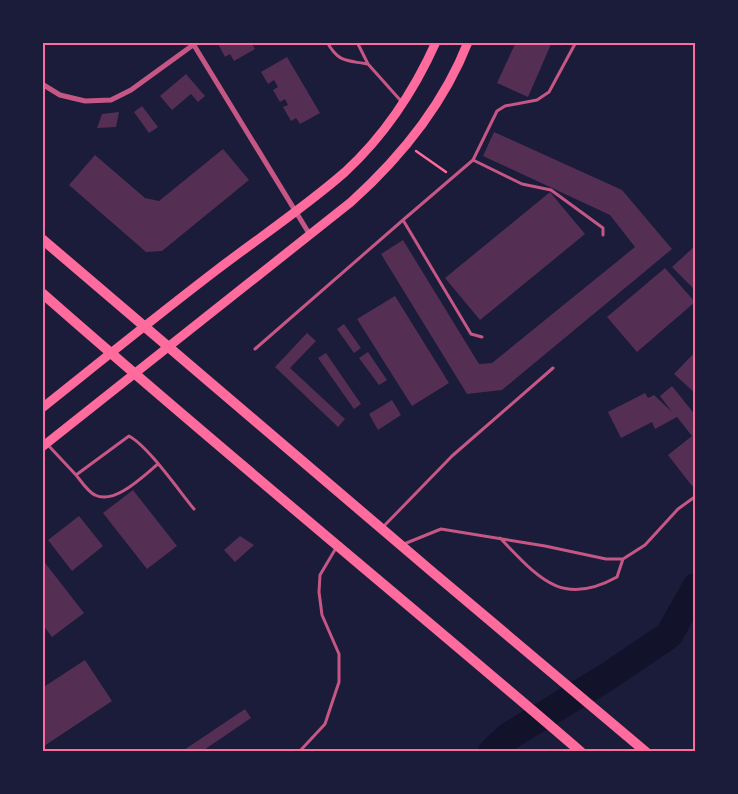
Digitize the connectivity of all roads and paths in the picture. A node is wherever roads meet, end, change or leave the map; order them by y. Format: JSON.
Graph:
{"nodes":[{"id":1,"x":327,"y":42,"type":"edge"},
{"id":2,"x":357,"y":42,"type":"edge"},
{"id":3,"x":436,"y":42,"type":"edge"},
{"id":4,"x":468,"y":42,"type":"edge"},
{"id":5,"x":576,"y":42,"type":"edge"},
{"id":6,"x":192,"y":44,"type":"edge"},
{"id":7,"x":368,"y":64,"type":"junction"},
{"id":8,"x":42,"y":84,"type":"edge"},
{"id":9,"x":403,"y":103,"type":"junction"},
{"id":10,"x":421,"y":155,"type":"dead end"},
{"id":11,"x":473,"y":160,"type":"junction"},
{"id":12,"x":454,"y":177,"type":"junction"},
{"id":13,"x":294,"y":211,"type":"junction"},
{"id":14,"x":404,"y":220,"type":"junction"},
{"id":15,"x":603,"y":234,"type":"dead end"},
{"id":16,"x":310,"y":235,"type":"junction"},
{"id":17,"x":42,"y":239,"type":"edge"},
{"id":18,"x":42,"y":293,"type":"edge"},
{"id":19,"x":145,"y":326,"type":"junction"},
{"id":20,"x":482,"y":336,"type":"dead end"},
{"id":21,"x":169,"y":347,"type":"junction"},
{"id":22,"x":255,"y":349,"type":"dead end"},
{"id":23,"x":111,"y":354,"type":"junction"},
{"id":24,"x":553,"y":368,"type":"dead end"},
{"id":25,"x":135,"y":374,"type":"junction"},
{"id":26,"x":42,"y":408,"type":"edge"},
{"id":27,"x":45,"y":445,"type":"edge"},
{"id":28,"x":158,"y":464,"type":"junction"},
{"id":29,"x":76,"y":475,"type":"junction"},
{"id":30,"x":696,"y":496,"type":"edge"},
{"id":31,"x":194,"y":509,"type":"dead end"},
{"id":32,"x":382,"y":528,"type":"junction"},
{"id":33,"x":500,"y":538,"type":"junction"},
{"id":34,"x":338,"y":545,"type":"junction"},
{"id":35,"x":401,"y":545,"type":"junction"},
{"id":36,"x":624,"y":559,"type":"junction"},
{"id":37,"x":299,"y":752,"type":"edge"},
{"id":38,"x":581,"y":752,"type":"edge"},
{"id":39,"x":646,"y":752,"type":"edge"}],
"edges":[{"from":1,"to":7,"type":"lane"},
{"from":2,"to":7,"type":"lane"},
{"from":3,"to":9,"type":"main road"},
{"from":4,"to":16,"type":"main road"},
{"from":5,"to":11,"type":"lane"},
{"from":6,"to":8,"type":"street"},
{"from":6,"to":13,"type":"street"},
{"from":7,"to":9,"type":"lane"},
{"from":9,"to":13,"type":"main road"},
{"from":10,"to":12,"type":"path"},
{"from":11,"to":12,"type":"lane"},
{"from":11,"to":15,"type":"lane"},
{"from":12,"to":14,"type":"lane"},
{"from":13,"to":16,"type":"street"},
{"from":13,"to":19,"type":"main road"},
{"from":14,"to":20,"type":"lane"},
{"from":14,"to":22,"type":"lane"},
{"from":16,"to":21,"type":"main road"},
{"from":17,"to":19,"type":"main road"},
{"from":18,"to":23,"type":"main road"},
{"from":19,"to":21,"type":"main road"},
{"from":19,"to":23,"type":"main road"},
{"from":21,"to":25,"type":"main road"},
{"from":21,"to":32,"type":"main road"},
{"from":23,"to":25,"type":"main road"},
{"from":23,"to":26,"type":"main road"},
{"from":24,"to":32,"type":"lane"},
{"from":25,"to":27,"type":"main road"},
{"from":25,"to":34,"type":"main road"},
{"from":27,"to":29,"type":"lane"},
{"from":28,"to":29,"type":"lane"},
{"from":28,"to":29,"type":"lane"},
{"from":28,"to":31,"type":"lane"},
{"from":30,"to":36,"type":"lane"},
{"from":32,"to":35,"type":"main road"},
{"from":33,"to":35,"type":"lane"},
{"from":33,"to":36,"type":"lane"},
{"from":33,"to":36,"type":"lane"},
{"from":34,"to":37,"type":"lane"},
{"from":34,"to":38,"type":"main road"},
{"from":35,"to":39,"type":"main road"}]}
